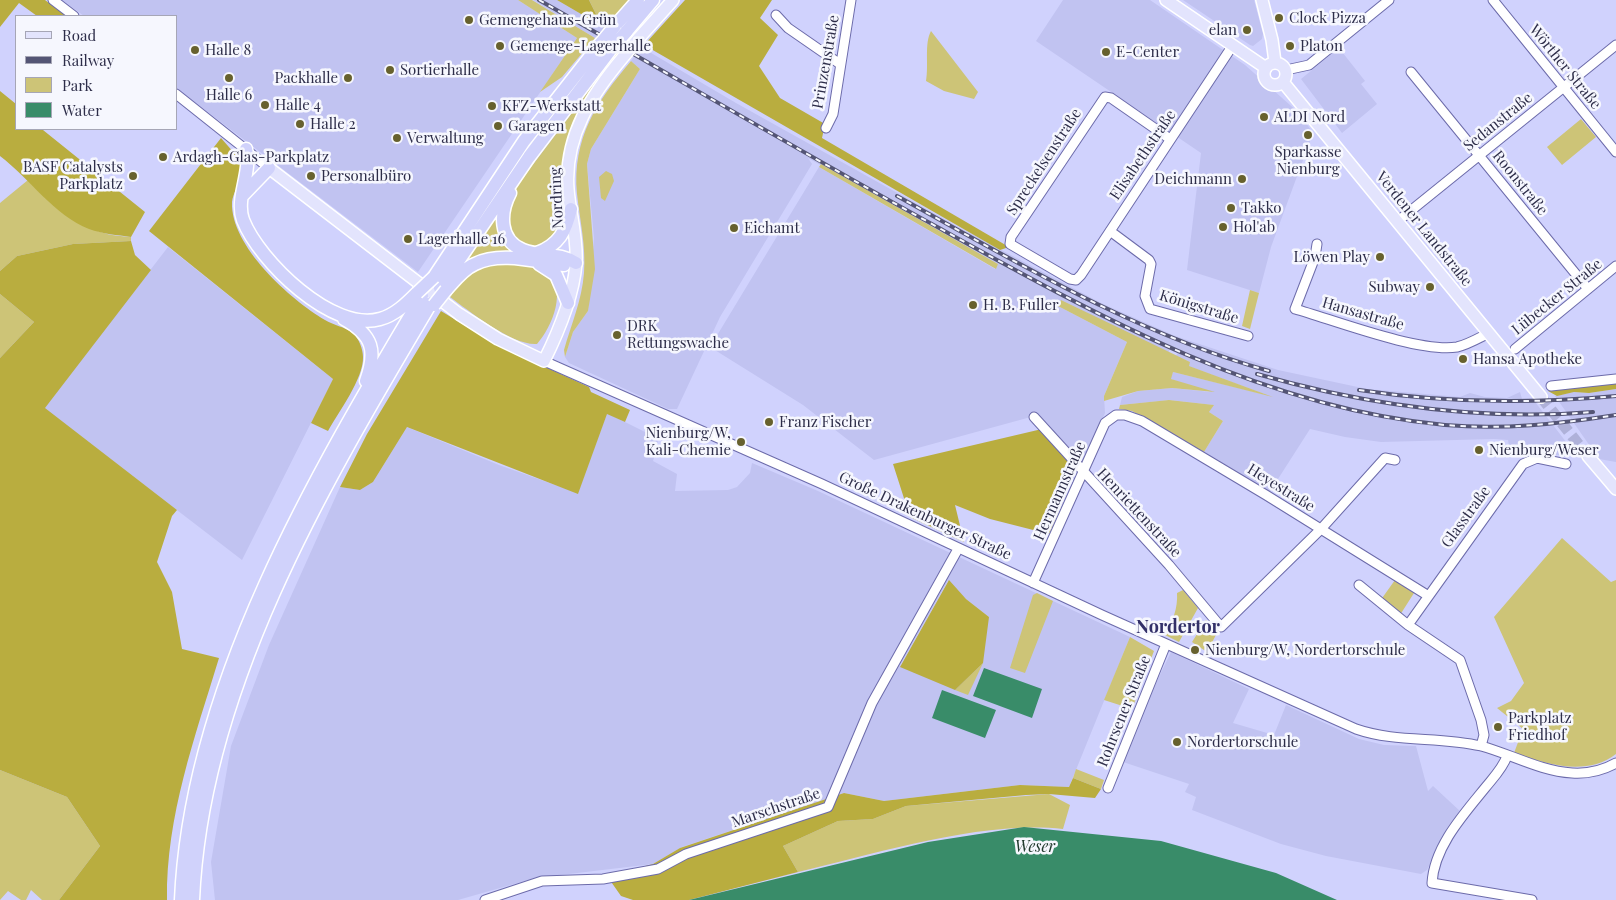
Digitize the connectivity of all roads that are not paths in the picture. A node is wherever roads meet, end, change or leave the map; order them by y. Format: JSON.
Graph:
{"nodes":[{"id":1,"x":53,"y":0,"type":"edge"},
{"id":2,"x":638,"y":0,"type":"edge"},
{"id":3,"x":653,"y":0,"type":"edge"},
{"id":4,"x":672,"y":0,"type":"edge"},
{"id":5,"x":851,"y":0,"type":"edge"},
{"id":6,"x":1166,"y":0,"type":"edge"},
{"id":7,"x":1262,"y":0,"type":"edge"},
{"id":8,"x":1388,"y":0,"type":"edge"},
{"id":9,"x":1493,"y":0,"type":"edge"},
{"id":10,"x":73,"y":15,"type":"edge"},
{"id":11,"x":776,"y":15,"type":"dead end"},
{"id":12,"x":620,"y":29,"type":"junction"},
{"id":13,"x":1233,"y":45,"type":"junction"},
{"id":14,"x":1616,"y":45,"type":"edge"},
{"id":15,"x":606,"y":46,"type":"junction"},
{"id":16,"x":840,"y":64,"type":"junction"},
{"id":17,"x":1270,"y":65,"type":"junction"},
{"id":18,"x":1411,"y":72,"type":"dead end"},
{"id":19,"x":1285,"y":76,"type":"junction"},
{"id":20,"x":1563,"y":88,"type":"junction"},
{"id":21,"x":178,"y":96,"type":"edge"},
{"id":22,"x":826,"y":128,"type":"dead end"},
{"id":23,"x":1170,"y":139,"type":"junction"},
{"id":24,"x":246,"y":150,"type":"junction"},
{"id":25,"x":1616,"y":152,"type":"edge"},
{"id":26,"x":1480,"y":154,"type":"junction"},
{"id":27,"x":529,"y":157,"type":"junction"},
{"id":28,"x":269,"y":168,"type":"junction"},
{"id":29,"x":243,"y":195,"type":"junction"},
{"id":30,"x":571,"y":209,"type":"junction"},
{"id":31,"x":1398,"y":221,"type":"junction"},
{"id":32,"x":1110,"y":231,"type":"junction"},
{"id":33,"x":1318,"y":244,"type":"dead end"},
{"id":34,"x":536,"y":257,"type":"junction"},
{"id":35,"x":576,"y":263,"type":"junction"},
{"id":36,"x":1616,"y":266,"type":"edge"},
{"id":37,"x":1076,"y":280,"type":"joint"},
{"id":38,"x":440,"y":285,"type":"junction"},
{"id":39,"x":1588,"y":288,"type":"junction"},
{"id":40,"x":426,"y":299,"type":"junction"},
{"id":41,"x":568,"y":303,"type":"junction"},
{"id":42,"x":334,"y":312,"type":"junction"},
{"id":43,"x":1489,"y":333,"type":"junction"},
{"id":44,"x":1248,"y":336,"type":"dead end"},
{"id":45,"x":1515,"y":349,"type":"dead end"},
{"id":46,"x":544,"y":361,"type":"junction"},
{"id":47,"x":1616,"y":379,"type":"edge"},
{"id":48,"x":1552,"y":386,"type":"dead end"},
{"id":49,"x":369,"y":391,"type":"junction"},
{"id":50,"x":1541,"y":396,"type":"tunnel mouth"},
{"id":51,"x":1116,"y":415,"type":"joint"},
{"id":52,"x":1034,"y":417,"type":"dead end"},
{"id":53,"x":1588,"y":456,"type":"tunnel mouth"},
{"id":54,"x":1396,"y":460,"type":"dead end"},
{"id":55,"x":1566,"y":464,"type":"dead end"},
{"id":56,"x":1083,"y":473,"type":"junction"},
{"id":57,"x":1616,"y":489,"type":"edge"},
{"id":58,"x":1321,"y":529,"type":"junction"},
{"id":59,"x":958,"y":549,"type":"junction"},
{"id":60,"x":1033,"y":583,"type":"junction"},
{"id":61,"x":1359,"y":585,"type":"dead end"},
{"id":62,"x":1427,"y":595,"type":"junction"},
{"id":63,"x":1408,"y":625,"type":"junction"},
{"id":64,"x":1166,"y":644,"type":"junction"},
{"id":65,"x":1482,"y":746,"type":"junction"},
{"id":66,"x":1507,"y":756,"type":"junction"},
{"id":67,"x":1616,"y":763,"type":"edge"},
{"id":68,"x":1108,"y":788,"type":"dead end"},
{"id":69,"x":181,"y":900,"type":"edge"},
{"id":70,"x":193,"y":900,"type":"edge"},
{"id":71,"x":485,"y":900,"type":"edge"},
{"id":72,"x":1532,"y":900,"type":"edge"}],
"edges":[{"from":1,"to":10,"type":"street"},
{"from":2,"to":12,"type":"highway"},
{"from":3,"to":12,"type":"highway"},
{"from":4,"to":30,"type":"main road","name":"Nordring","bridge":true},
{"from":5,"to":16,"type":"street","name":"Prinzenstraße"},
{"from":6,"to":13,"type":"main road"},
{"from":7,"to":17,"type":"main road"},
{"from":8,"to":19,"type":"street"},
{"from":9,"to":20,"type":"street","name":"Wörther Straße"},
{"from":11,"to":16,"type":"street"},
{"from":12,"to":15,"type":"highway","bridge":true},
{"from":13,"to":17,"type":"main road"},
{"from":13,"to":23,"type":"street","name":"Elisabethstraße"},
{"from":14,"to":20,"type":"street","name":"Sedanstraße"},
{"from":15,"to":27,"type":"highway"},
{"from":15,"to":38,"type":"highway"},
{"from":16,"to":22,"type":"street","name":"Prinzenstraße"},
{"from":17,"to":19,"type":"main road"},
{"from":17,"to":19,"type":"main road"},
{"from":18,"to":26,"type":"street","name":"Roonstraße"},
{"from":19,"to":31,"type":"main road","name":"Verdener Landstraße"},
{"from":20,"to":25,"type":"street","name":"Wörther Straße"},
{"from":20,"to":26,"type":"street","name":"Sedanstraße"},
{"from":21,"to":24,"type":"street"},
{"from":23,"to":32,"type":"street","name":"Elisabethstraße"},
{"from":23,"to":37,"type":"street","name":"Spreckelsenstraße"},
{"from":24,"to":28,"type":"street"},
{"from":24,"to":29,"type":"highway"},
{"from":26,"to":31,"type":"street","name":"Sedanstraße"},
{"from":26,"to":39,"type":"street","name":"Roonstraße"},
{"from":27,"to":34,"type":"highway"},
{"from":27,"to":38,"type":"highway"},
{"from":28,"to":29,"type":"highway"},
{"from":28,"to":46,"type":"main road","name":"Große Drakenburger Straße"},
{"from":29,"to":42,"type":"highway"},
{"from":30,"to":34,"type":"highway"},
{"from":30,"to":35,"type":"main road","name":"Nordring"},
{"from":31,"to":43,"type":"main road","name":"Verdener Landstraße"},
{"from":32,"to":37,"type":"street","name":"Elisabethstraße"},
{"from":32,"to":44,"type":"street","name":"Königstraße"},
{"from":33,"to":43,"type":"street","name":"Hansastraße"},
{"from":34,"to":35,"type":"highway"},
{"from":34,"to":38,"type":"highway"},
{"from":34,"to":41,"type":"highway"},
{"from":35,"to":41,"type":"main road","name":"Nordring"},
{"from":36,"to":39,"type":"street","name":"Lübecker Straße"},
{"from":38,"to":40,"type":"highway","bridge":true},
{"from":38,"to":40,"type":"highway","bridge":true},
{"from":39,"to":45,"type":"street","name":"Lübecker Straße"},
{"from":40,"to":42,"type":"highway"},
{"from":40,"to":49,"type":"highway"},
{"from":40,"to":49,"type":"highway"},
{"from":41,"to":46,"type":"main road","name":"Nordring"},
{"from":42,"to":49,"type":"highway"},
{"from":43,"to":50,"type":"main road","name":"Verdener Landstraße"},
{"from":46,"to":59,"type":"street","name":"Große Drakenburger Straße"},
{"from":47,"to":48,"type":"street"},
{"from":49,"to":69,"type":"highway"},
{"from":49,"to":70,"type":"highway"},
{"from":51,"to":56,"type":"street","name":"Hermannstraße"},
{"from":51,"to":58,"type":"street","name":"Heyestraße"},
{"from":52,"to":56,"type":"street","name":"Henriettenstraße"},
{"from":53,"to":57,"type":"main road"},
{"from":54,"to":58,"type":"street"},
{"from":55,"to":62,"type":"street","name":"Glasstraße"},
{"from":56,"to":58,"type":"street","name":"Henriettenstraße"},
{"from":56,"to":60,"type":"street","name":"Hermannstraße"},
{"from":58,"to":62,"type":"street","name":"Heyestraße"},
{"from":59,"to":60,"type":"street","name":"Große Drakenburger Straße"},
{"from":59,"to":71,"type":"street","name":"Marschstraße"},
{"from":60,"to":64,"type":"street","name":"Große Drakenburger Straße"},
{"from":61,"to":63,"type":"street"},
{"from":62,"to":63,"type":"street","name":"Glasstraße"},
{"from":63,"to":65,"type":"street"},
{"from":64,"to":65,"type":"street","name":"Große Drakenburger Straße"},
{"from":64,"to":68,"type":"street","name":"Rohrsener Straße"},
{"from":65,"to":66,"type":"street","name":"Große Drakenburger Straße"},
{"from":66,"to":67,"type":"street","name":"Große Drakenburger Straße"},
{"from":66,"to":72,"type":"street"}]}
